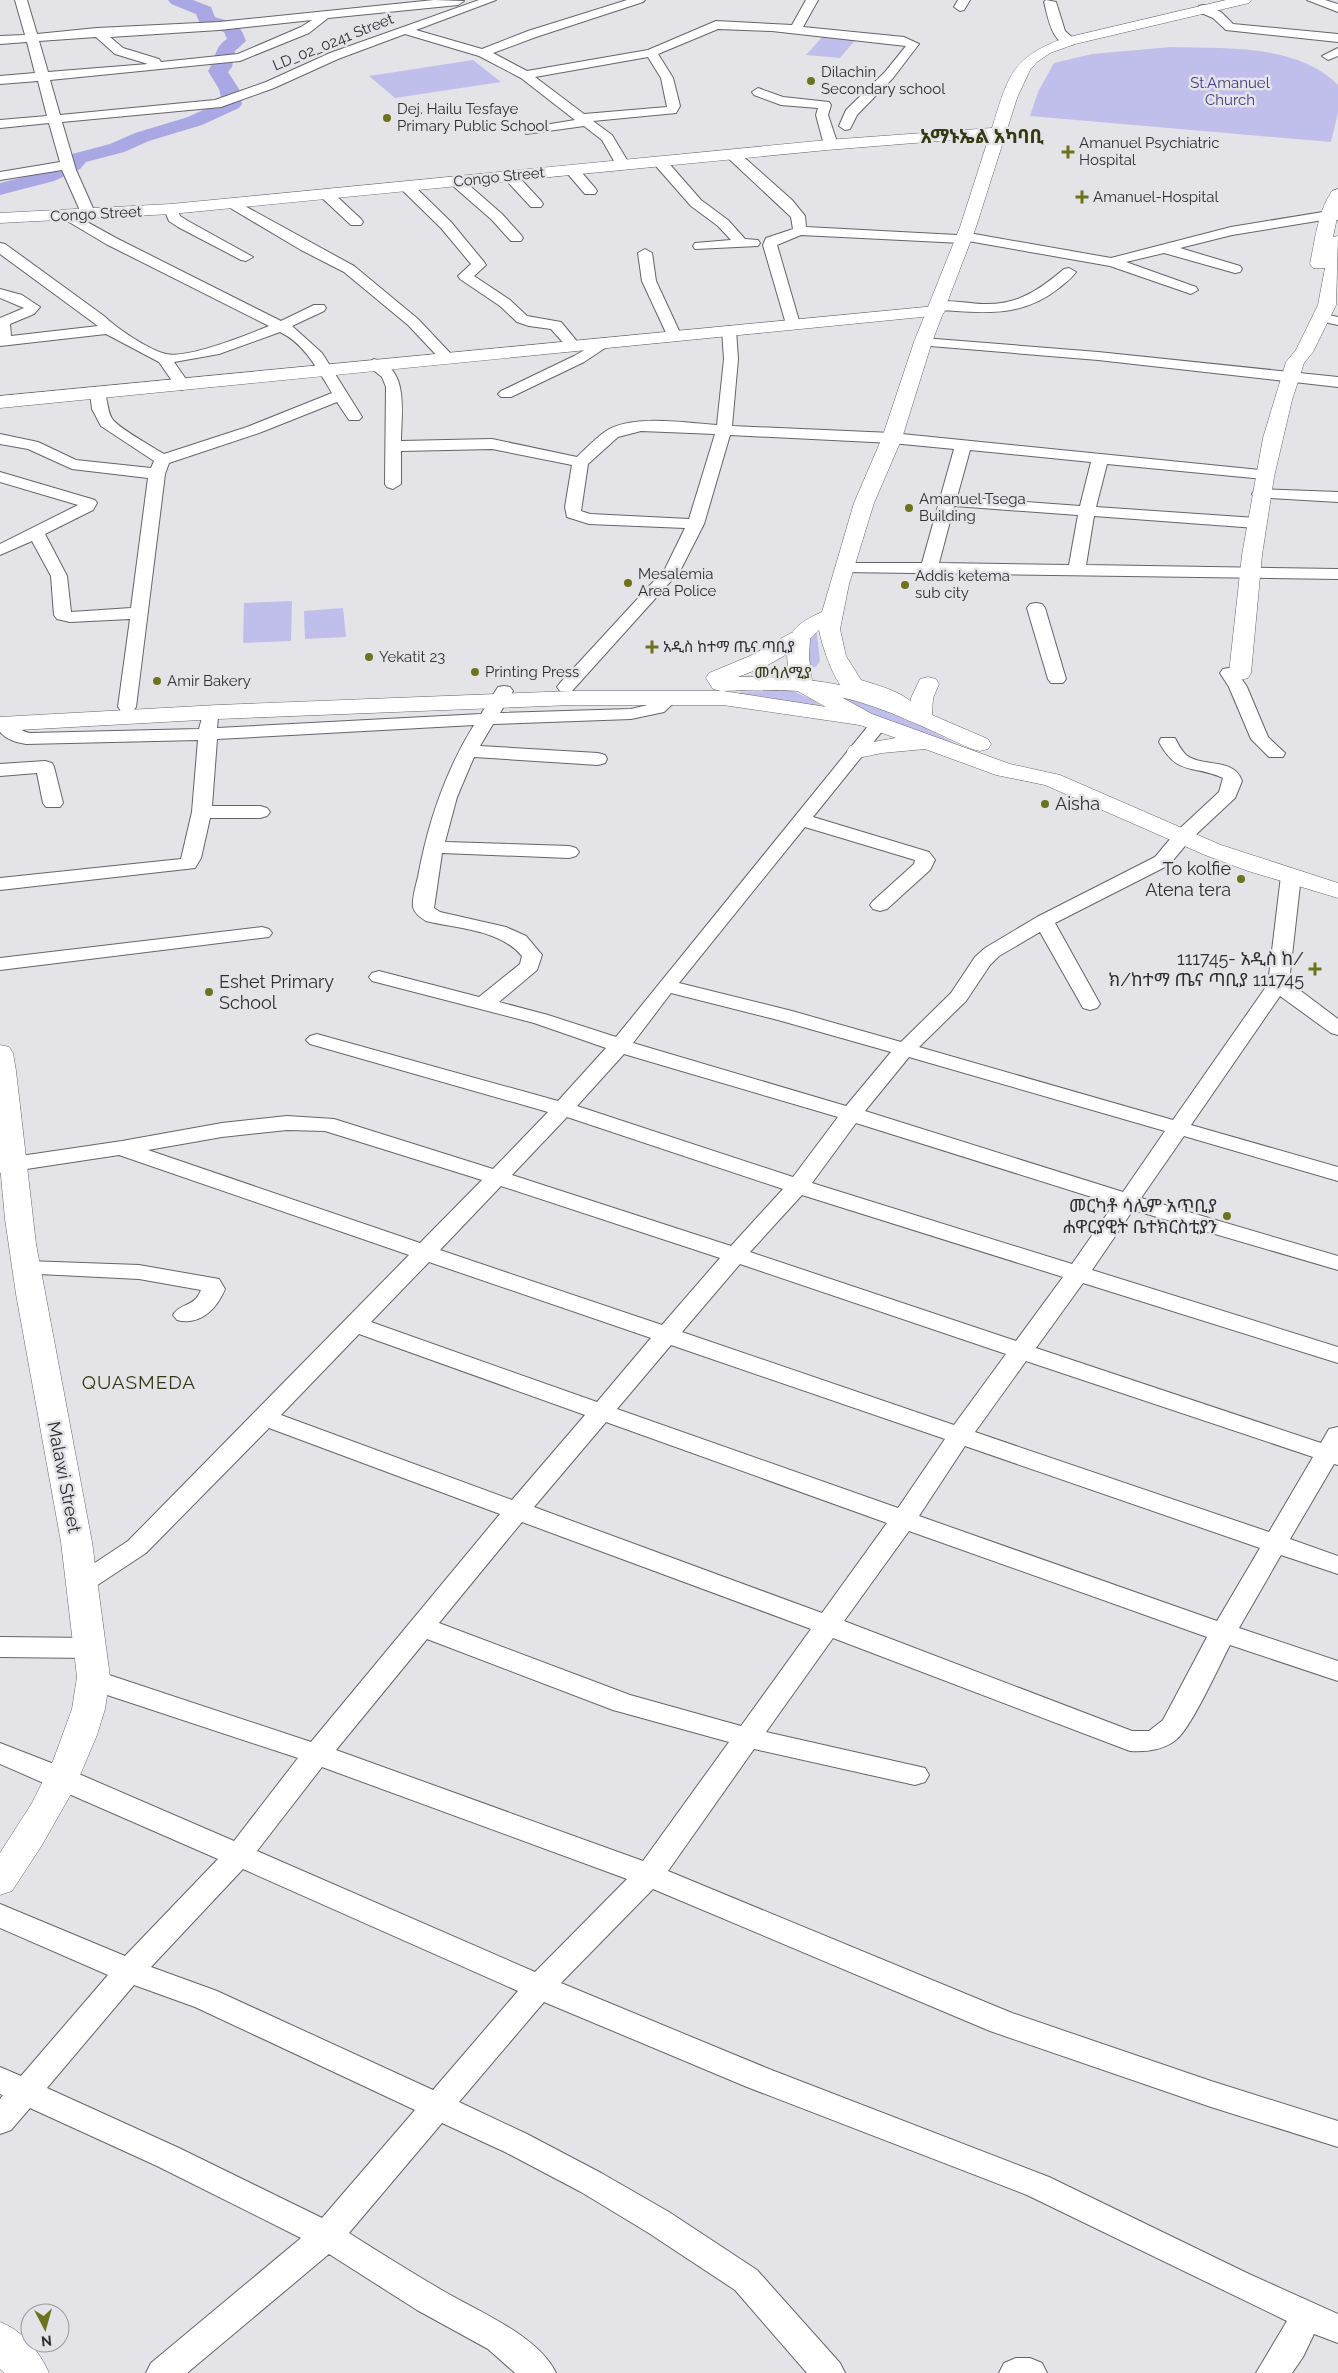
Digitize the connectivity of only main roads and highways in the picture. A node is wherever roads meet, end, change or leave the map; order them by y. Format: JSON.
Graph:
{"nodes":[{"id":1,"x":1244,"y":0,"type":"edge"},
{"id":2,"x":998,"y":132,"type":"junction"},
{"id":3,"x":1338,"y":194,"type":"edge"},
{"id":4,"x":1333,"y":216,"type":"edge"},
{"id":5,"x":0,"y":218,"type":"edge"},
{"id":6,"x":1338,"y":241,"type":"edge"},
{"id":7,"x":1313,"y":283,"type":"dead end"},
{"id":8,"x":937,"y":308,"type":"junction"},
{"id":9,"x":1323,"y":308,"type":"edge"},
{"id":10,"x":0,"y":402,"type":"edge"},
{"id":11,"x":1260,"y":473,"type":"junction"},
{"id":12,"x":1251,"y":523,"type":"junction"},
{"id":13,"x":831,"y":616,"type":"junction"},
{"id":14,"x":799,"y":638,"type":"junction"},
{"id":15,"x":1234,"y":673,"type":"road end"},
{"id":16,"x":802,"y":684,"type":"junction"},
{"id":17,"x":928,"y":684,"type":"dead end"},
{"id":18,"x":689,"y":692,"type":"junction"},
{"id":19,"x":497,"y":704,"type":"junction"},
{"id":20,"x":916,"y":717,"type":"junction"},
{"id":21,"x":1,"y":720,"type":"edge"},
{"id":22,"x":872,"y":722,"type":"junction"},
{"id":23,"x":927,"y":744,"type":"junction"},
{"id":24,"x":858,"y":751,"type":"road end"},
{"id":25,"x":1052,"y":780,"type":"junction"},
{"id":26,"x":1338,"y":891,"type":"edge"},
{"id":27,"x":0,"y":1053,"type":"edge"},
{"id":28,"x":8,"y":1165,"type":"edge"},
{"id":29,"x":0,"y":1881,"type":"edge"},
{"id":30,"x":0,"y":2340,"type":"edge"},
{"id":31,"x":28,"y":2373,"type":"edge"}],
"edges":[{"from":1,"to":2,"type":"main road"},
{"from":2,"to":5,"type":"main road","name":"Congo Street"},
{"from":2,"to":8,"type":"main road"},
{"from":3,"to":4,"type":"main road"},
{"from":4,"to":7,"type":"main road"},
{"from":6,"to":9,"type":"main road"},
{"from":8,"to":10,"type":"main road"},
{"from":8,"to":13,"type":"main road"},
{"from":9,"to":11,"type":"main road"},
{"from":11,"to":12,"type":"main road"},
{"from":11,"to":12,"type":"main road"},
{"from":12,"to":15,"type":"main road"},
{"from":13,"to":14,"type":"main road"},
{"from":13,"to":20,"type":"main road"},
{"from":14,"to":16,"type":"main road"},
{"from":14,"to":18,"type":"main road"},
{"from":16,"to":18,"type":"main road"},
{"from":16,"to":20,"type":"main road"},
{"from":16,"to":22,"type":"main road"},
{"from":17,"to":20,"type":"main road"},
{"from":18,"to":19,"type":"main road"},
{"from":18,"to":19,"type":"main road"},
{"from":18,"to":22,"type":"main road"},
{"from":19,"to":21,"type":"main road"},
{"from":19,"to":21,"type":"main road"},
{"from":20,"to":25,"type":"main road"},
{"from":22,"to":23,"type":"main road"},
{"from":23,"to":24,"type":"main road"},
{"from":23,"to":25,"type":"main road"},
{"from":25,"to":26,"type":"main road"},
{"from":27,"to":28,"type":"main road","name":"Malawi Street"},
{"from":28,"to":29,"type":"main road","name":"Malawi Street"},
{"from":30,"to":31,"type":"main road"}]}
